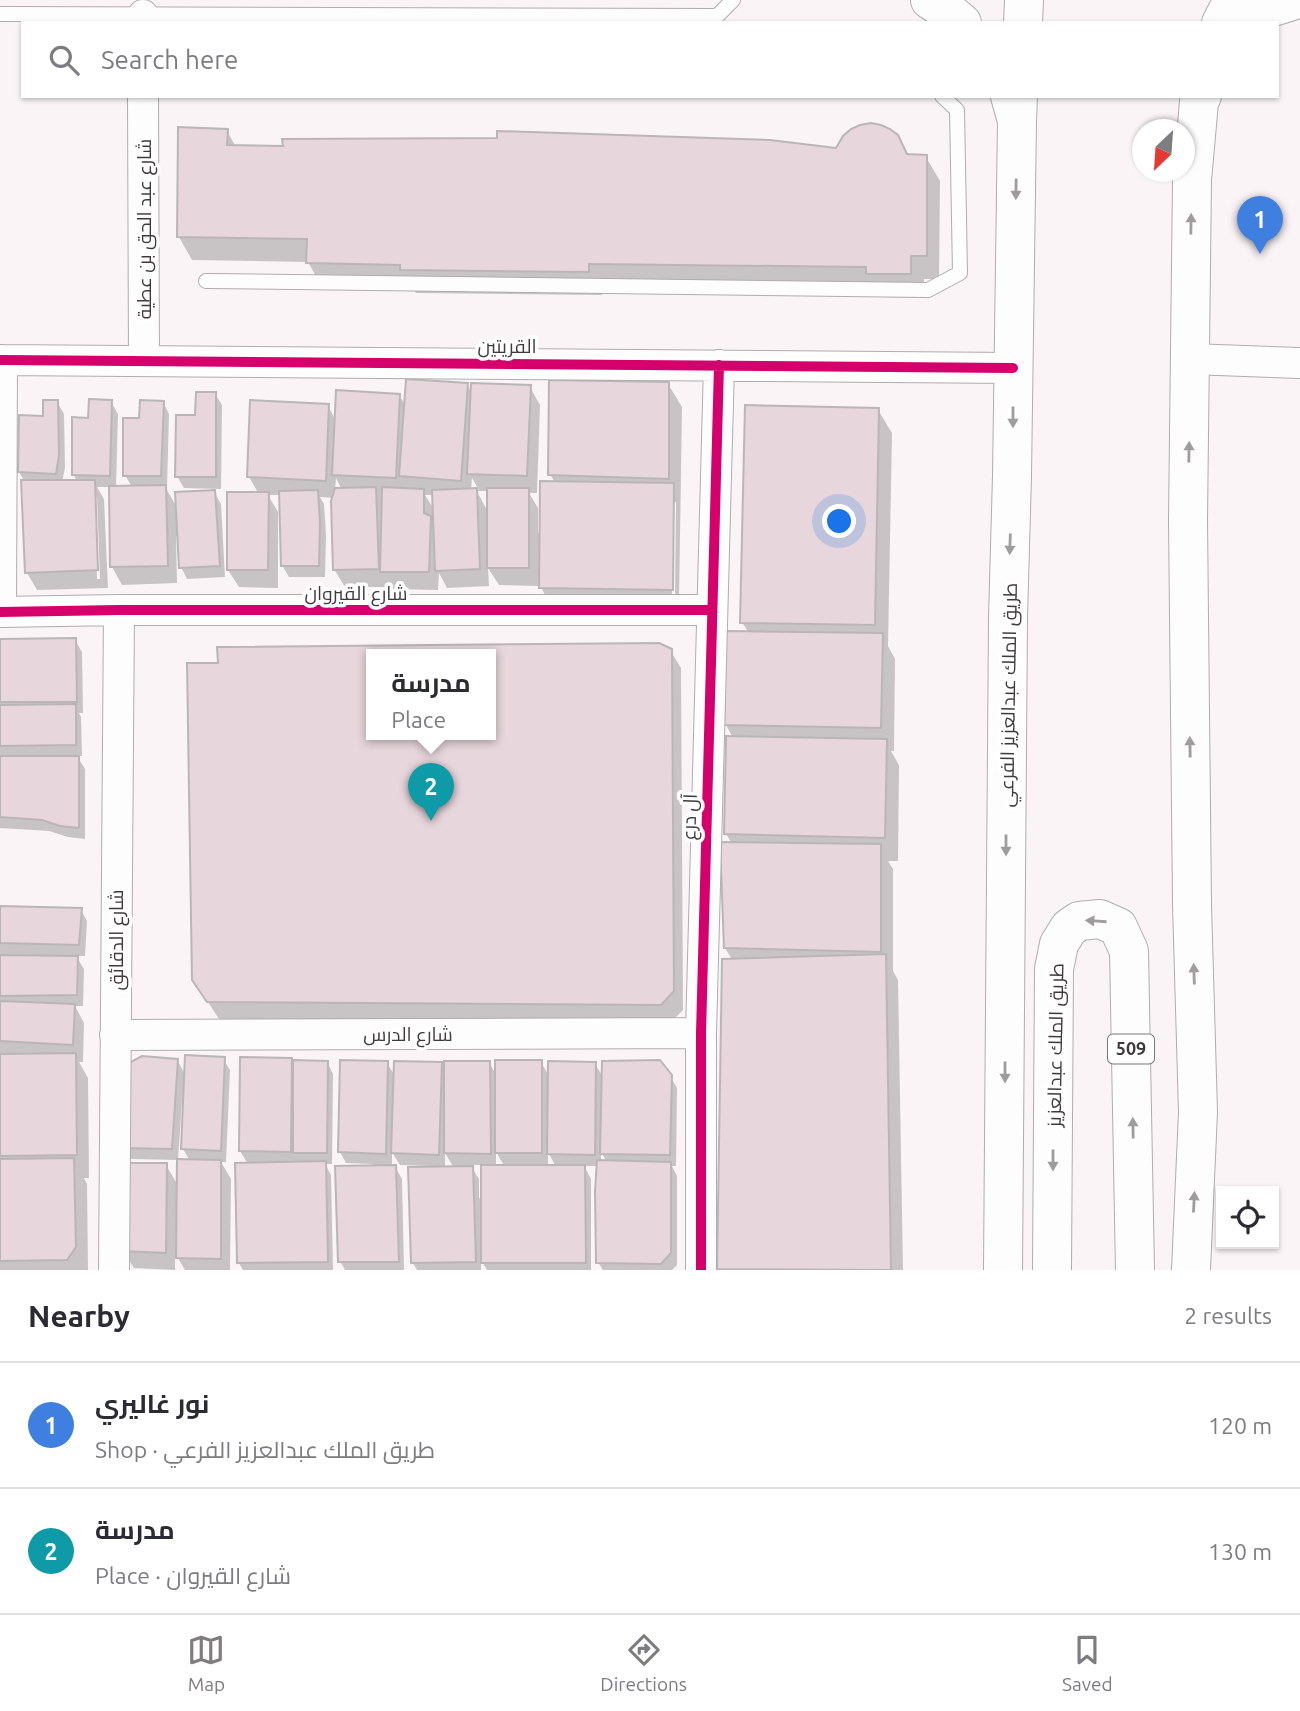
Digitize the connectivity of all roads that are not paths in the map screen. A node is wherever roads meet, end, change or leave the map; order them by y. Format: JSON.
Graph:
{"nodes":[{"id":1,"x":733,"y":0,"type":"edge"},
{"id":2,"x":930,"y":0,"type":"edge"},
{"id":3,"x":1024,"y":0,"type":"edge"},
{"id":4,"x":1233,"y":0,"type":"edge"},
{"id":5,"x":1295,"y":0,"type":"edge"},
{"id":6,"x":0,"y":14,"type":"edge"},
{"id":7,"x":143,"y":19,"type":"edge"},
{"id":8,"x":219,"y":19,"type":"edge"},
{"id":9,"x":539,"y":19,"type":"edge"},
{"id":10,"x":960,"y":21,"type":"edge"},
{"id":11,"x":1023,"y":21,"type":"edge"},
{"id":12,"x":1222,"y":21,"type":"edge"},
{"id":13,"x":1252,"y":21,"type":"edge"},
{"id":14,"x":143,"y":98,"type":"edge"},
{"id":15,"x":944,"y":98,"type":"edge"},
{"id":16,"x":1201,"y":101,"type":"edge"},
{"id":17,"x":1015,"y":104,"type":"edge"},
{"id":18,"x":206,"y":281,"type":"dead end"},
{"id":19,"x":1190,"y":359,"type":"junction"},
{"id":20,"x":1,"y":360,"type":"edge"},
{"id":21,"x":144,"y":361,"type":"junction"},
{"id":22,"x":1300,"y":363,"type":"edge"},
{"id":23,"x":719,"y":365,"type":"junction"},
{"id":24,"x":1013,"y":368,"type":"junction"},
{"id":25,"x":119,"y":610,"type":"junction"},
{"id":26,"x":712,"y":610,"type":"junction"},
{"id":27,"x":0,"y":612,"type":"edge"},
{"id":28,"x":701,"y":1033,"type":"junction"},
{"id":29,"x":116,"y":1035,"type":"junction"},
{"id":30,"x":114,"y":1270,"type":"edge"},
{"id":31,"x":701,"y":1270,"type":"edge"},
{"id":32,"x":1003,"y":1270,"type":"edge"},
{"id":33,"x":1052,"y":1270,"type":"edge"},
{"id":34,"x":1135,"y":1270,"type":"edge"},
{"id":35,"x":1191,"y":1270,"type":"edge"}],
"edges":[{"from":1,"to":9,"type":"lane"},
{"from":2,"to":10,"type":"main road"},
{"from":3,"to":11,"type":"main road"},
{"from":4,"to":12,"type":"main road"},
{"from":5,"to":13,"type":"main road"},
{"from":6,"to":7,"type":"lane"},
{"from":7,"to":8,"type":"lane"},
{"from":8,"to":9,"type":"lane"},
{"from":14,"to":21,"type":"street","name":"شارع عبد الحق بن عطية"},
{"from":15,"to":18,"type":"lane"},
{"from":19,"to":16,"type":"main road","one_way":true},
{"from":17,"to":24,"type":"main road","name":"طريق الملك عبدالعزيز الفرعي","one_way":true},
{"from":19,"to":22,"type":"street"},
{"from":35,"to":19,"type":"main road","one_way":true},
{"from":20,"to":21,"type":"street","name":"القريتين"},
{"from":20,"to":27,"type":"street"},
{"from":21,"to":23,"type":"street","name":"القريتين"},
{"from":23,"to":24,"type":"street","name":"القريتين"},
{"from":23,"to":26,"type":"street","name":"آل درع"},
{"from":24,"to":32,"type":"main road","name":"طريق الملك عبدالعزيز الفرعي","one_way":true},
{"from":25,"to":26,"type":"street","name":"شارع القيروان"},
{"from":25,"to":27,"type":"street","name":"شارع القيروان"},
{"from":25,"to":29,"type":"street","name":"شارع الدقائق"},
{"from":26,"to":28,"type":"street","name":"آل درع"},
{"from":28,"to":29,"type":"street","name":"شارع الدرس"},
{"from":28,"to":31,"type":"street","name":"آل درع"},
{"from":29,"to":30,"type":"street","name":"شارع الدقائق"},
{"from":34,"to":33,"type":"main road","name":"طريق الملك عبدالعزيز","number":"509","one_way":true}]}
